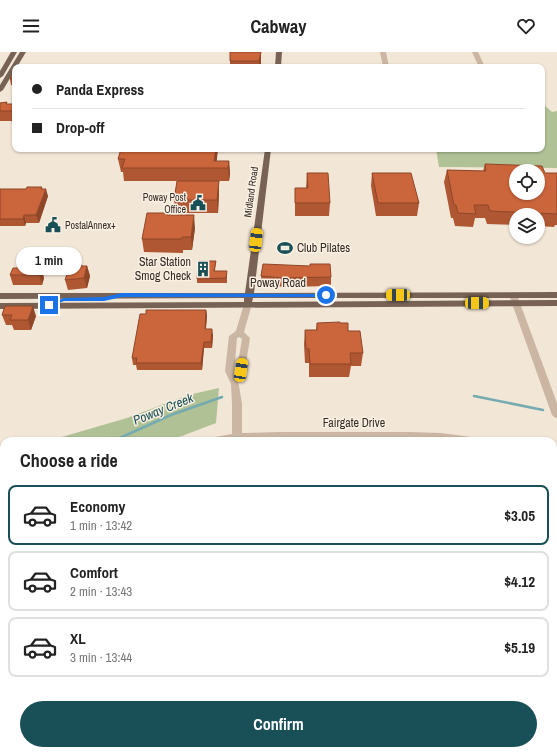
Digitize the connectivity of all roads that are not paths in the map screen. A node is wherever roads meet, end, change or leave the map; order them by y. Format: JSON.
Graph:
{"nodes":[{"id":1,"x":14,"y":52,"type":"edge"},
{"id":2,"x":23,"y":52,"type":"edge"},
{"id":3,"x":279,"y":52,"type":"edge"},
{"id":4,"x":383,"y":52,"type":"edge"},
{"id":5,"x":475,"y":52,"type":"edge"},
{"id":6,"x":16,"y":64,"type":"edge"},
{"id":7,"x":278,"y":64,"type":"edge"},
{"id":8,"x":385,"y":64,"type":"edge"},
{"id":9,"x":481,"y":64,"type":"edge"},
{"id":10,"x":12,"y":70,"type":"edge"},
{"id":11,"x":0,"y":76,"type":"edge"},
{"id":12,"x":0,"y":90,"type":"edge"},
{"id":13,"x":268,"y":152,"type":"edge"},
{"id":14,"x":122,"y":295,"type":"junction"},
{"id":15,"x":557,"y":295,"type":"edge"},
{"id":16,"x":0,"y":296,"type":"edge"},
{"id":17,"x":54,"y":296,"type":"junction"},
{"id":18,"x":514,"y":299,"type":"junction"},
{"id":19,"x":249,"y":300,"type":"junction"},
{"id":20,"x":356,"y":300,"type":"junction"},
{"id":21,"x":557,"y":303,"type":"edge"},
{"id":22,"x":0,"y":304,"type":"edge"},
{"id":23,"x":49,"y":305,"type":"junction"},
{"id":24,"x":240,"y":333,"type":"junction"},
{"id":25,"x":234,"y":379,"type":"junction"},
{"id":26,"x":557,"y":415,"type":"edge"},
{"id":27,"x":237,"y":436,"type":"junction"},
{"id":28,"x":232,"y":437,"type":"edge"},
{"id":29,"x":276,"y":437,"type":"edge"},
{"id":30,"x":370,"y":437,"type":"edge"},
{"id":31,"x":433,"y":437,"type":"edge"}],
"edges":[{"from":1,"to":11,"type":"main road"},
{"from":2,"to":6,"type":"main road"},
{"from":3,"to":7,"type":"main road"},
{"from":4,"to":8,"type":"street"},
{"from":5,"to":9,"type":"street"},
{"from":10,"to":12,"type":"main road"},
{"from":13,"to":19,"type":"main road","name":"Midland Road"},
{"from":14,"to":17,"type":"main road","name":"Poway Road"},
{"from":14,"to":19,"type":"main road","name":"Poway Road"},
{"from":14,"to":23,"type":"main road"},
{"from":15,"to":18,"type":"main road","name":"Poway Road"},
{"from":16,"to":17,"type":"main road","name":"Poway Road"},
{"from":17,"to":22,"type":"main road"},
{"from":18,"to":20,"type":"main road","name":"Poway Road"},
{"from":18,"to":20,"type":"main road","name":"Poway Road"},
{"from":18,"to":21,"type":"main road","name":"Poway Road"},
{"from":18,"to":26,"type":"street"},
{"from":19,"to":20,"type":"main road","name":"Poway Road"},
{"from":19,"to":20,"type":"main road","name":"Poway Road"},
{"from":19,"to":23,"type":"main road","name":"Poway Road"},
{"from":19,"to":24,"type":"street","name":"Midland Road"},
{"from":22,"to":23,"type":"main road","name":"Poway Road"},
{"from":24,"to":25,"type":"street","name":"Midland Road"},
{"from":24,"to":25,"type":"street","name":"Midland Road"},
{"from":25,"to":27,"type":"street","name":"Midland Road"},
{"from":27,"to":28,"type":"street","name":"Fairgate Drive"},
{"from":27,"to":29,"type":"street","name":"Fairgate Drive"},
{"from":30,"to":31,"type":"street","name":"Fairgate Drive"}]}
